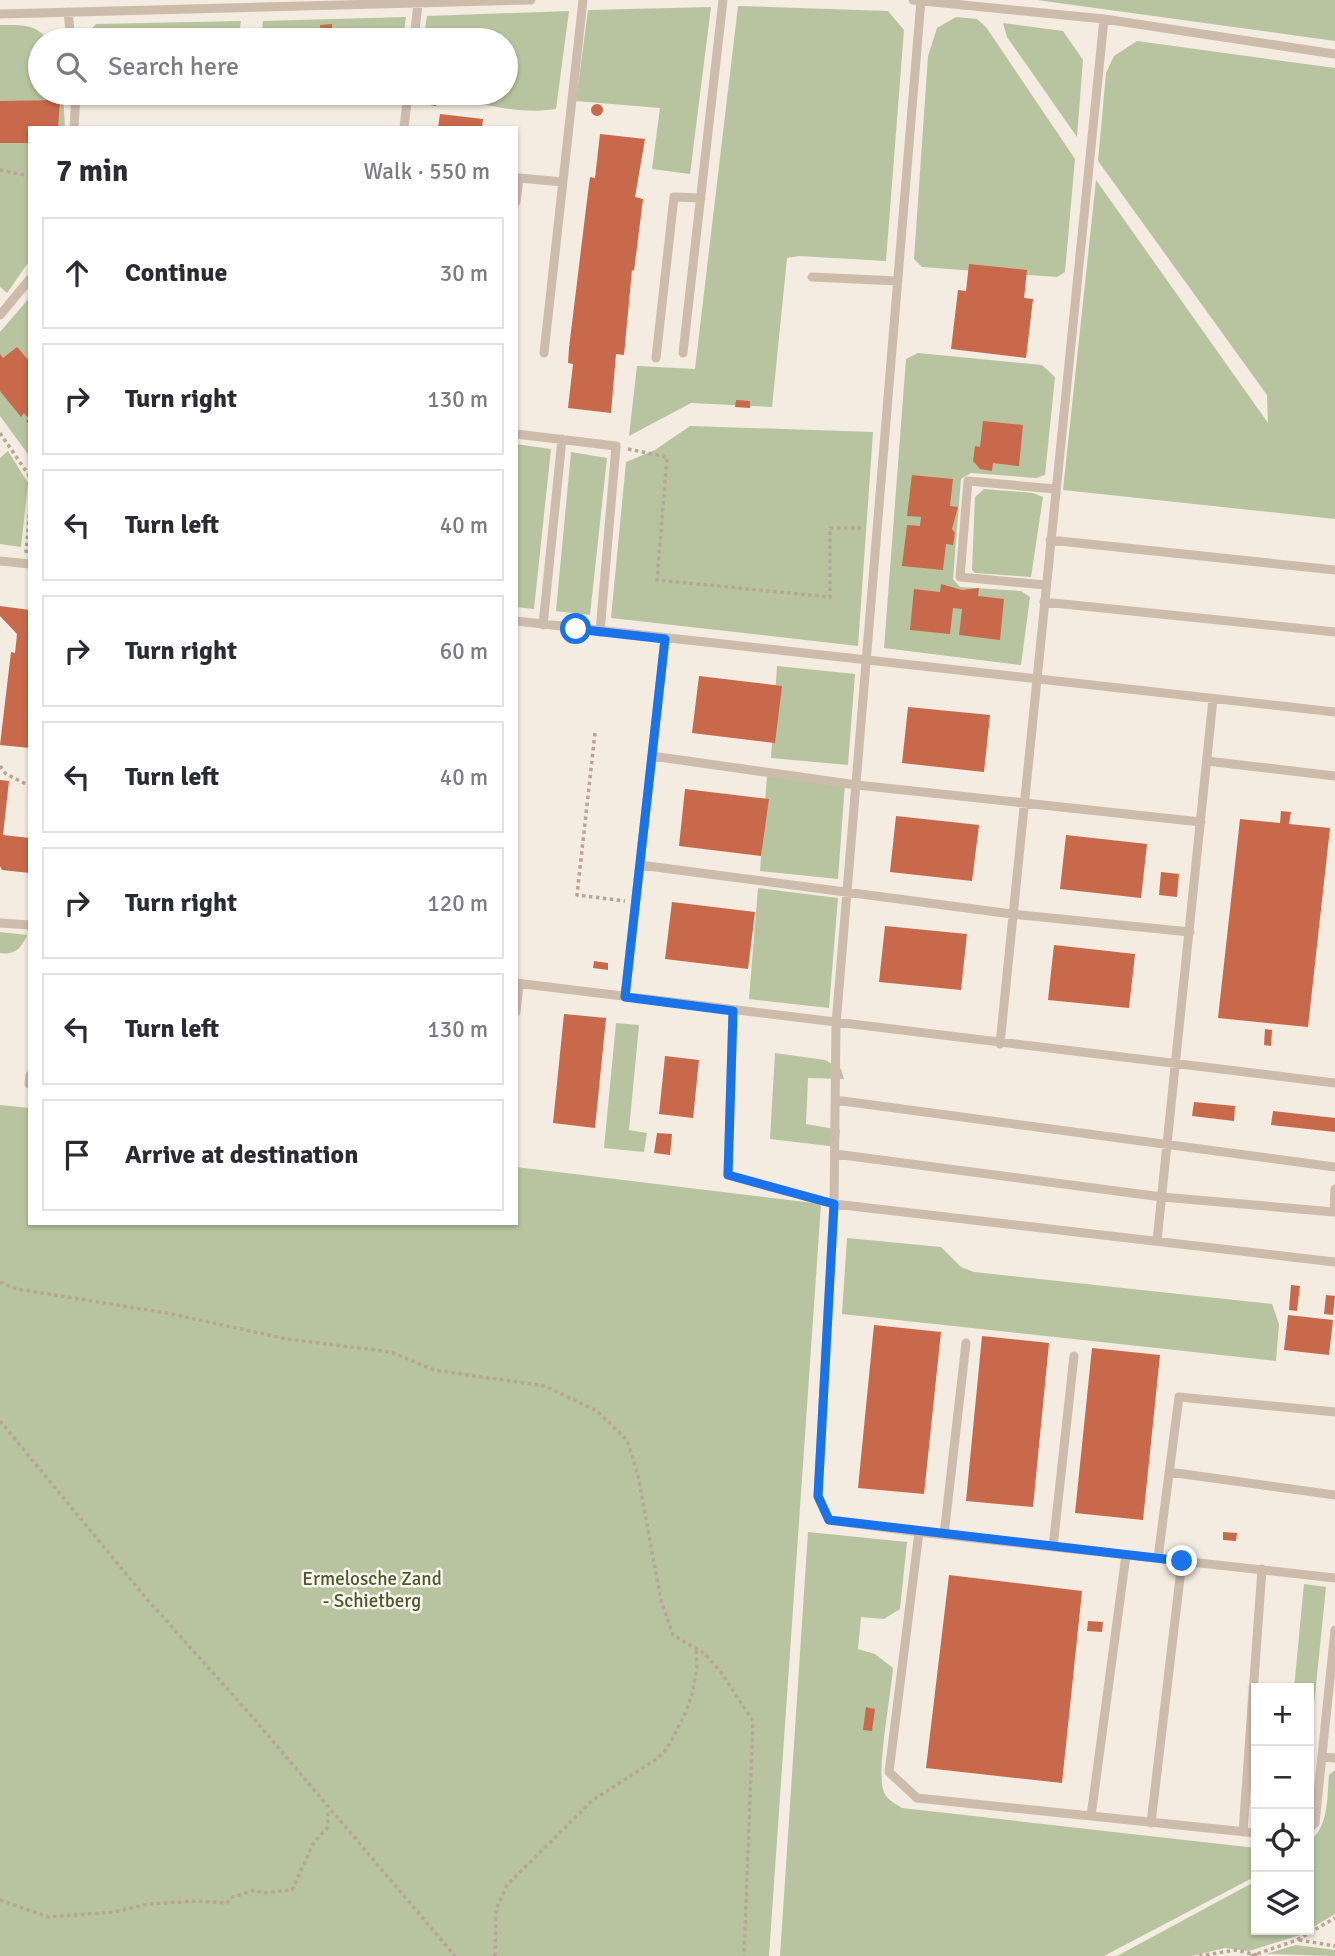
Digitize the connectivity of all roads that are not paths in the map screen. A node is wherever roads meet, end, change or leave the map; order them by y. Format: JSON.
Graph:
{"nodes":[{"id":1,"x":531,"y":0,"type":"edge"},
{"id":2,"x":583,"y":0,"type":"edge"},
{"id":3,"x":723,"y":0,"type":"edge"},
{"id":4,"x":913,"y":0,"type":"edge"},
{"id":5,"x":921,"y":0,"type":"edge"},
{"id":6,"x":418,"y":3,"type":"junction"},
{"id":7,"x":194,"y":4,"type":"edge"},
{"id":8,"x":68,"y":12,"type":"junction"},
{"id":9,"x":0,"y":14,"type":"edge"},
{"id":10,"x":1104,"y":19,"type":"junction"},
{"id":11,"x":70,"y":28,"type":"edge"},
{"id":12,"x":415,"y":28,"type":"edge"},
{"id":13,"x":1335,"y":54,"type":"edge"},
{"id":14,"x":75,"y":105,"type":"edge"},
{"id":15,"x":407,"y":105,"type":"edge"},
{"id":16,"x":74,"y":126,"type":"edge"},
{"id":17,"x":404,"y":126,"type":"edge"},
{"id":18,"x":563,"y":182,"type":"junction"},
{"id":19,"x":518,"y":186,"type":"edge"},
{"id":20,"x":701,"y":198,"type":"junction"},
{"id":21,"x":812,"y":277,"type":"dead end"},
{"id":22,"x":28,"y":281,"type":"edge"},
{"id":23,"x":898,"y":281,"type":"junction"},
{"id":24,"x":0,"y":316,"type":"edge"},
{"id":25,"x":544,"y":353,"type":"dead end"},
{"id":26,"x":683,"y":353,"type":"dead end"},
{"id":27,"x":656,"y":358,"type":"dead end"},
{"id":28,"x":518,"y":434,"type":"edge"},
{"id":29,"x":562,"y":439,"type":"junction"},
{"id":30,"x":1055,"y":489,"type":"junction"},
{"id":31,"x":1050,"y":540,"type":"junction"},
{"id":32,"x":0,"y":561,"type":"edge"},
{"id":33,"x":27,"y":564,"type":"edge"},
{"id":34,"x":1335,"y":570,"type":"edge"},
{"id":35,"x":1045,"y":585,"type":"junction"},
{"id":36,"x":1044,"y":602,"type":"junction"},
{"id":37,"x":518,"y":621,"type":"edge"},
{"id":38,"x":543,"y":625,"type":"junction"},
{"id":39,"x":600,"y":632,"type":"junction"},
{"id":40,"x":1335,"y":632,"type":"edge"},
{"id":41,"x":665,"y":639,"type":"junction"},
{"id":42,"x":868,"y":662,"type":"junction"},
{"id":43,"x":1035,"y":681,"type":"junction"},
{"id":44,"x":1213,"y":699,"type":"junction"},
{"id":45,"x":1335,"y":712,"type":"edge"},
{"id":46,"x":652,"y":756,"type":"junction"},
{"id":47,"x":1207,"y":761,"type":"junction"},
{"id":48,"x":1335,"y":776,"type":"edge"},
{"id":49,"x":857,"y":785,"type":"junction"},
{"id":50,"x":1023,"y":803,"type":"junction"},
{"id":51,"x":1201,"y":822,"type":"junction"},
{"id":52,"x":640,"y":865,"type":"junction"},
{"id":53,"x":848,"y":893,"type":"junction"},
{"id":54,"x":1012,"y":914,"type":"junction"},
{"id":55,"x":0,"y":923,"type":"edge"},
{"id":56,"x":28,"y":925,"type":"edge"},
{"id":57,"x":1190,"y":932,"type":"junction"},
{"id":58,"x":518,"y":984,"type":"edge"},
{"id":59,"x":625,"y":997,"type":"junction"},
{"id":60,"x":733,"y":1011,"type":"junction"},
{"id":61,"x":836,"y":1024,"type":"junction"},
{"id":62,"x":1000,"y":1044,"type":"junction"},
{"id":63,"x":1178,"y":1065,"type":"junction"},
{"id":64,"x":1335,"y":1083,"type":"edge"},
{"id":65,"x":835,"y":1100,"type":"junction"},
{"id":66,"x":1168,"y":1145,"type":"junction"},
{"id":67,"x":835,"y":1154,"type":"junction"},
{"id":68,"x":1335,"y":1167,"type":"edge"},
{"id":69,"x":1335,"y":1189,"type":"edge"},
{"id":70,"x":1162,"y":1197,"type":"junction"},
{"id":71,"x":834,"y":1204,"type":"junction"},
{"id":72,"x":1157,"y":1241,"type":"junction"},
{"id":73,"x":1335,"y":1262,"type":"edge"},
{"id":74,"x":966,"y":1343,"type":"dead end"},
{"id":75,"x":1074,"y":1356,"type":"dead end"},
{"id":76,"x":1335,"y":1412,"type":"edge"},
{"id":77,"x":1169,"y":1472,"type":"junction"},
{"id":78,"x":1335,"y":1495,"type":"edge"},
{"id":79,"x":919,"y":1532,"type":"junction"},
{"id":80,"x":944,"y":1535,"type":"junction"},
{"id":81,"x":1053,"y":1546,"type":"junction"},
{"id":82,"x":1126,"y":1555,"type":"junction"},
{"id":83,"x":1158,"y":1558,"type":"junction"},
{"id":84,"x":1182,"y":1561,"type":"junction"},
{"id":85,"x":1262,"y":1569,"type":"junction"},
{"id":86,"x":1335,"y":1578,"type":"edge"},
{"id":87,"x":1335,"y":1630,"type":"edge"},
{"id":88,"x":1322,"y":1757,"type":"junction"},
{"id":89,"x":1335,"y":1758,"type":"edge"},
{"id":90,"x":1091,"y":1816,"type":"junction"},
{"id":91,"x":1151,"y":1823,"type":"junction"},
{"id":92,"x":1314,"y":1824,"type":"edge"},
{"id":93,"x":1243,"y":1832,"type":"junction"},
{"id":94,"x":1251,"y":1833,"type":"edge"}],
"edges":[{"from":1,"to":6,"type":"lane"},
{"from":2,"to":18,"type":"lane"},
{"from":3,"to":20,"type":"lane"},
{"from":4,"to":5,"type":"lane"},
{"from":5,"to":10,"type":"lane"},
{"from":5,"to":23,"type":"lane"},
{"from":6,"to":7,"type":"lane"},
{"from":6,"to":12,"type":"lane"},
{"from":7,"to":8,"type":"lane"},
{"from":8,"to":9,"type":"lane"},
{"from":8,"to":11,"type":"lane"},
{"from":10,"to":13,"type":"lane"},
{"from":10,"to":30,"type":"lane"},
{"from":14,"to":16,"type":"lane"},
{"from":15,"to":17,"type":"lane"},
{"from":18,"to":19,"type":"lane"},
{"from":18,"to":25,"type":"lane"},
{"from":20,"to":26,"type":"lane"},
{"from":20,"to":27,"type":"lane"},
{"from":21,"to":23,"type":"lane"},
{"from":22,"to":24,"type":"lane"},
{"from":23,"to":42,"type":"lane"},
{"from":28,"to":29,"type":"lane"},
{"from":29,"to":38,"type":"lane"},
{"from":29,"to":39,"type":"lane"},
{"from":30,"to":31,"type":"lane"},
{"from":30,"to":35,"type":"lane"},
{"from":31,"to":34,"type":"lane"},
{"from":31,"to":35,"type":"lane"},
{"from":32,"to":33,"type":"lane"},
{"from":35,"to":36,"type":"lane"},
{"from":36,"to":40,"type":"lane"},
{"from":36,"to":43,"type":"lane"},
{"from":37,"to":38,"type":"lane"},
{"from":38,"to":39,"type":"lane"},
{"from":39,"to":41,"type":"lane"},
{"from":41,"to":42,"type":"lane"},
{"from":41,"to":46,"type":"lane"},
{"from":42,"to":43,"type":"lane"},
{"from":42,"to":49,"type":"lane"},
{"from":43,"to":44,"type":"lane"},
{"from":43,"to":50,"type":"lane"},
{"from":44,"to":45,"type":"lane"},
{"from":44,"to":47,"type":"lane"},
{"from":46,"to":49,"type":"lane"},
{"from":46,"to":52,"type":"lane"},
{"from":47,"to":48,"type":"lane"},
{"from":47,"to":51,"type":"lane"},
{"from":49,"to":50,"type":"lane"},
{"from":49,"to":53,"type":"lane"},
{"from":50,"to":51,"type":"lane"},
{"from":50,"to":54,"type":"lane"},
{"from":51,"to":57,"type":"lane"},
{"from":52,"to":53,"type":"lane"},
{"from":52,"to":59,"type":"lane"},
{"from":53,"to":54,"type":"lane"},
{"from":53,"to":61,"type":"lane"},
{"from":54,"to":57,"type":"lane"},
{"from":54,"to":62,"type":"lane"},
{"from":55,"to":56,"type":"lane"},
{"from":57,"to":63,"type":"lane"},
{"from":58,"to":59,"type":"lane"},
{"from":59,"to":60,"type":"lane"},
{"from":60,"to":61,"type":"lane"},
{"from":60,"to":71,"type":"lane"},
{"from":61,"to":62,"type":"lane"},
{"from":61,"to":65,"type":"lane"},
{"from":62,"to":63,"type":"lane"},
{"from":63,"to":64,"type":"lane"},
{"from":63,"to":66,"type":"lane"},
{"from":65,"to":66,"type":"lane"},
{"from":65,"to":67,"type":"lane"},
{"from":66,"to":68,"type":"lane"},
{"from":66,"to":70,"type":"lane"},
{"from":67,"to":70,"type":"lane"},
{"from":67,"to":71,"type":"lane"},
{"from":69,"to":70,"type":"lane"},
{"from":70,"to":72,"type":"lane"},
{"from":71,"to":72,"type":"lane"},
{"from":71,"to":79,"type":"lane"},
{"from":72,"to":73,"type":"lane"},
{"from":74,"to":80,"type":"lane"},
{"from":75,"to":81,"type":"lane"},
{"from":76,"to":77,"type":"lane"},
{"from":77,"to":78,"type":"lane"},
{"from":77,"to":83,"type":"lane"},
{"from":79,"to":80,"type":"lane"},
{"from":79,"to":90,"type":"lane"},
{"from":80,"to":81,"type":"lane"},
{"from":81,"to":82,"type":"lane"},
{"from":82,"to":83,"type":"lane"},
{"from":82,"to":90,"type":"lane"},
{"from":83,"to":84,"type":"lane"},
{"from":84,"to":85,"type":"lane"},
{"from":84,"to":91,"type":"lane"},
{"from":85,"to":86,"type":"lane"},
{"from":85,"to":93,"type":"lane"},
{"from":87,"to":88,"type":"lane"},
{"from":88,"to":89,"type":"lane"},
{"from":88,"to":92,"type":"lane"},
{"from":90,"to":91,"type":"lane"},
{"from":91,"to":93,"type":"lane"},
{"from":93,"to":94,"type":"lane"}]}
